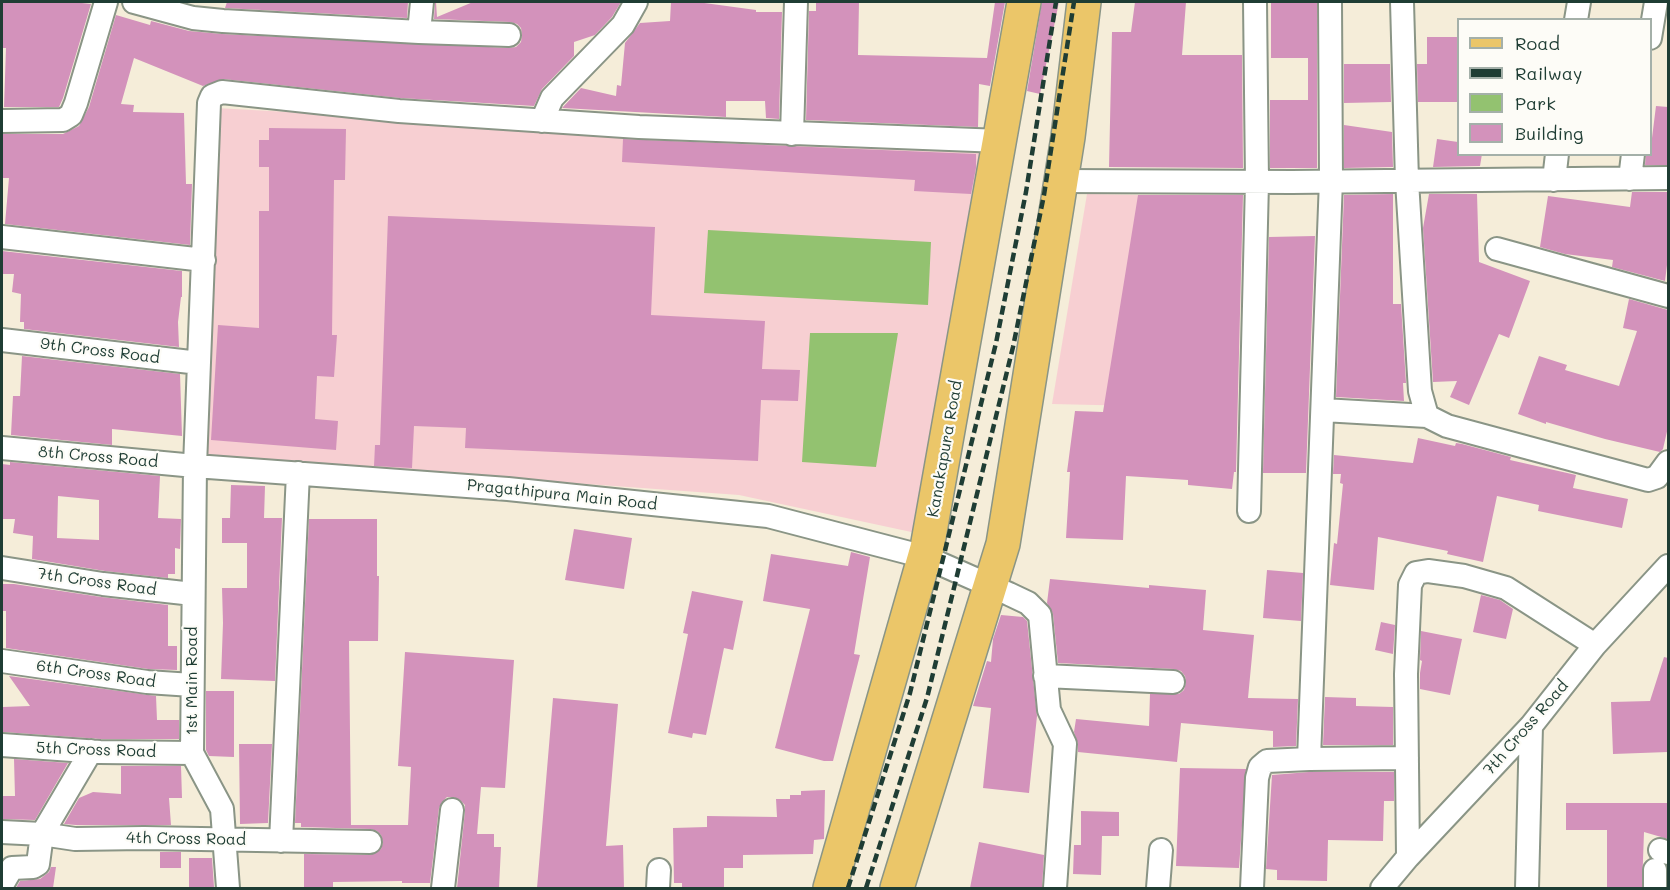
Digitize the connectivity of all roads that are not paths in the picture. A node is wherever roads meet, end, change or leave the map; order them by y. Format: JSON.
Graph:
{"nodes":[{"id":1,"x":106,"y":2,"type":"edge"},
{"id":2,"x":134,"y":2,"type":"edge"},
{"id":3,"x":422,"y":2,"type":"edge"},
{"id":4,"x":636,"y":2,"type":"edge"},
{"id":5,"x":796,"y":2,"type":"edge"},
{"id":6,"x":1024,"y":2,"type":"edge"},
{"id":7,"x":1084,"y":2,"type":"edge"},
{"id":8,"x":1255,"y":2,"type":"edge"},
{"id":9,"x":1330,"y":2,"type":"edge"},
{"id":10,"x":1402,"y":2,"type":"edge"},
{"id":11,"x":1579,"y":2,"type":"edge"},
{"id":12,"x":1656,"y":2,"type":"edge"},
{"id":13,"x":1576,"y":18,"type":"edge"},
{"id":14,"x":1652,"y":26,"type":"edge"},
{"id":15,"x":419,"y":32,"type":"junction"},
{"id":16,"x":509,"y":35,"type":"dead end"},
{"id":17,"x":2,"y":121,"type":"edge"},
{"id":18,"x":542,"y":121,"type":"junction"},
{"id":19,"x":792,"y":134,"type":"junction"},
{"id":20,"x":1001,"y":141,"type":"junction"},
{"id":21,"x":1557,"y":156,"type":"edge"},
{"id":22,"x":1633,"y":156,"type":"edge"},
{"id":23,"x":1668,"y":178,"type":"edge"},
{"id":24,"x":1630,"y":179,"type":"junction"},
{"id":25,"x":1331,"y":180,"type":"junction"},
{"id":26,"x":1554,"y":180,"type":"junction"},
{"id":27,"x":1060,"y":181,"type":"junction"},
{"id":28,"x":1407,"y":181,"type":"junction"},
{"id":29,"x":1257,"y":182,"type":"junction"},
{"id":30,"x":2,"y":237,"type":"edge"},
{"id":31,"x":1497,"y":249,"type":"dead end"},
{"id":32,"x":204,"y":260,"type":"junction"},
{"id":33,"x":1668,"y":296,"type":"edge"},
{"id":34,"x":2,"y":340,"type":"edge"},
{"id":35,"x":199,"y":363,"type":"junction"},
{"id":36,"x":1323,"y":410,"type":"junction"},
{"id":37,"x":1426,"y":416,"type":"junction"},
{"id":38,"x":2,"y":448,"type":"edge"},
{"id":39,"x":1668,"y":462,"type":"edge"},
{"id":40,"x":195,"y":466,"type":"junction"},
{"id":41,"x":298,"y":473,"type":"junction"},
{"id":42,"x":1249,"y":511,"type":"dead end"},
{"id":43,"x":925,"y":556,"type":"junction"},
{"id":44,"x":1668,"y":566,"type":"edge"},
{"id":45,"x":2,"y":568,"type":"edge"},
{"id":46,"x":990,"y":585,"type":"junction"},
{"id":47,"x":193,"y":594,"type":"junction"},
{"id":48,"x":1595,"y":645,"type":"junction"},
{"id":49,"x":2,"y":662,"type":"edge"},
{"id":50,"x":1045,"y":676,"type":"junction"},
{"id":51,"x":1173,"y":682,"type":"dead end"},
{"id":52,"x":192,"y":685,"type":"junction"},
{"id":53,"x":1531,"y":726,"type":"junction"},
{"id":54,"x":2,"y":745,"type":"edge"},
{"id":55,"x":91,"y":751,"type":"junction"},
{"id":56,"x":192,"y":753,"type":"junction"},
{"id":57,"x":1407,"y":758,"type":"junction"},
{"id":58,"x":1309,"y":759,"type":"junction"},
{"id":59,"x":452,"y":810,"type":"dead end"},
{"id":60,"x":2,"y":832,"type":"edge"},
{"id":61,"x":42,"y":834,"type":"junction"},
{"id":62,"x":225,"y":839,"type":"junction"},
{"id":63,"x":281,"y":841,"type":"junction"},
{"id":64,"x":370,"y":842,"type":"dead end"},
{"id":65,"x":1161,"y":850,"type":"dead end"},
{"id":66,"x":1408,"y":857,"type":"junction"},
{"id":67,"x":2,"y":885,"type":"edge"},
{"id":68,"x":228,"y":888,"type":"edge"},
{"id":69,"x":443,"y":888,"type":"edge"},
{"id":70,"x":830,"y":888,"type":"edge"},
{"id":71,"x":897,"y":888,"type":"edge"},
{"id":72,"x":1055,"y":888,"type":"edge"},
{"id":73,"x":1158,"y":888,"type":"edge"},
{"id":74,"x":1252,"y":888,"type":"edge"},
{"id":75,"x":1382,"y":888,"type":"edge"},
{"id":76,"x":1527,"y":888,"type":"edge"}],
"edges":[{"from":1,"to":17,"type":"street"},
{"from":2,"to":15,"type":"street"},
{"from":3,"to":15,"type":"street"},
{"from":4,"to":18,"type":"street"},
{"from":5,"to":19,"type":"street"},
{"from":6,"to":20,"type":"main road","name":"Kanakapura Road"},
{"from":7,"to":27,"type":"main road"},
{"from":8,"to":29,"type":"street"},
{"from":9,"to":25,"type":"street"},
{"from":10,"to":28,"type":"street"},
{"from":11,"to":13,"type":"street"},
{"from":12,"to":14,"type":"street"},
{"from":15,"to":16,"type":"street"},
{"from":18,"to":19,"type":"street"},
{"from":18,"to":32,"type":"street","name":"1st Main Road"},
{"from":19,"to":20,"type":"street"},
{"from":20,"to":43,"type":"main road","name":"Kanakapura Road"},
{"from":21,"to":26,"type":"street"},
{"from":22,"to":24,"type":"street"},
{"from":23,"to":24,"type":"street"},
{"from":24,"to":26,"type":"street"},
{"from":25,"to":28,"type":"street"},
{"from":25,"to":29,"type":"street"},
{"from":25,"to":36,"type":"street"},
{"from":26,"to":28,"type":"street"},
{"from":27,"to":29,"type":"street"},
{"from":27,"to":46,"type":"main road"},
{"from":28,"to":37,"type":"street"},
{"from":29,"to":42,"type":"street"},
{"from":30,"to":32,"type":"street"},
{"from":31,"to":33,"type":"street"},
{"from":32,"to":35,"type":"street","name":"1st Main Road"},
{"from":34,"to":35,"type":"street","name":"9th Cross Road"},
{"from":35,"to":40,"type":"street","name":"1st Main Road"},
{"from":36,"to":37,"type":"street"},
{"from":36,"to":58,"type":"street"},
{"from":37,"to":39,"type":"street"},
{"from":38,"to":40,"type":"street","name":"8th Cross Road"},
{"from":40,"to":41,"type":"street","name":"Pragathipura Main Road"},
{"from":40,"to":47,"type":"street","name":"1st Main Road"},
{"from":41,"to":43,"type":"street","name":"Pragathipura Main Road"},
{"from":41,"to":63,"type":"street"},
{"from":43,"to":46,"type":"street","name":"Pragathipura Main Road"},
{"from":43,"to":70,"type":"main road","name":"Kanakapura Road"},
{"from":44,"to":48,"type":"street","name":"7th Cross Road"},
{"from":45,"to":47,"type":"street","name":"7th Cross Road"},
{"from":46,"to":50,"type":"street","name":"Pragathipura Main Road"},
{"from":46,"to":71,"type":"main road"},
{"from":47,"to":52,"type":"street","name":"1st Main Road"},
{"from":48,"to":53,"type":"street","name":"7th Cross Road"},
{"from":48,"to":57,"type":"street"},
{"from":49,"to":52,"type":"street","name":"6th Cross Road"},
{"from":50,"to":51,"type":"street"},
{"from":50,"to":72,"type":"street"},
{"from":52,"to":56,"type":"street","name":"1st Main Road"},
{"from":53,"to":66,"type":"street","name":"7th Cross Road"},
{"from":53,"to":76,"type":"street"},
{"from":54,"to":55,"type":"street","name":"5th Cross Road"},
{"from":55,"to":56,"type":"street","name":"5th Cross Road"},
{"from":55,"to":61,"type":"street"},
{"from":56,"to":62,"type":"street","name":"1st Main Road"},
{"from":57,"to":58,"type":"street"},
{"from":57,"to":66,"type":"street"},
{"from":58,"to":74,"type":"street"},
{"from":59,"to":69,"type":"street"},
{"from":60,"to":61,"type":"street","name":"4th Cross Road"},
{"from":61,"to":62,"type":"street","name":"4th Cross Road"},
{"from":61,"to":67,"type":"street"},
{"from":62,"to":63,"type":"street","name":"4th Cross Road"},
{"from":62,"to":68,"type":"street","name":"1st Main Road"},
{"from":63,"to":64,"type":"street","name":"4th Cross Road"},
{"from":65,"to":73,"type":"street"},
{"from":66,"to":75,"type":"street","name":"7th Cross Road"}]}
